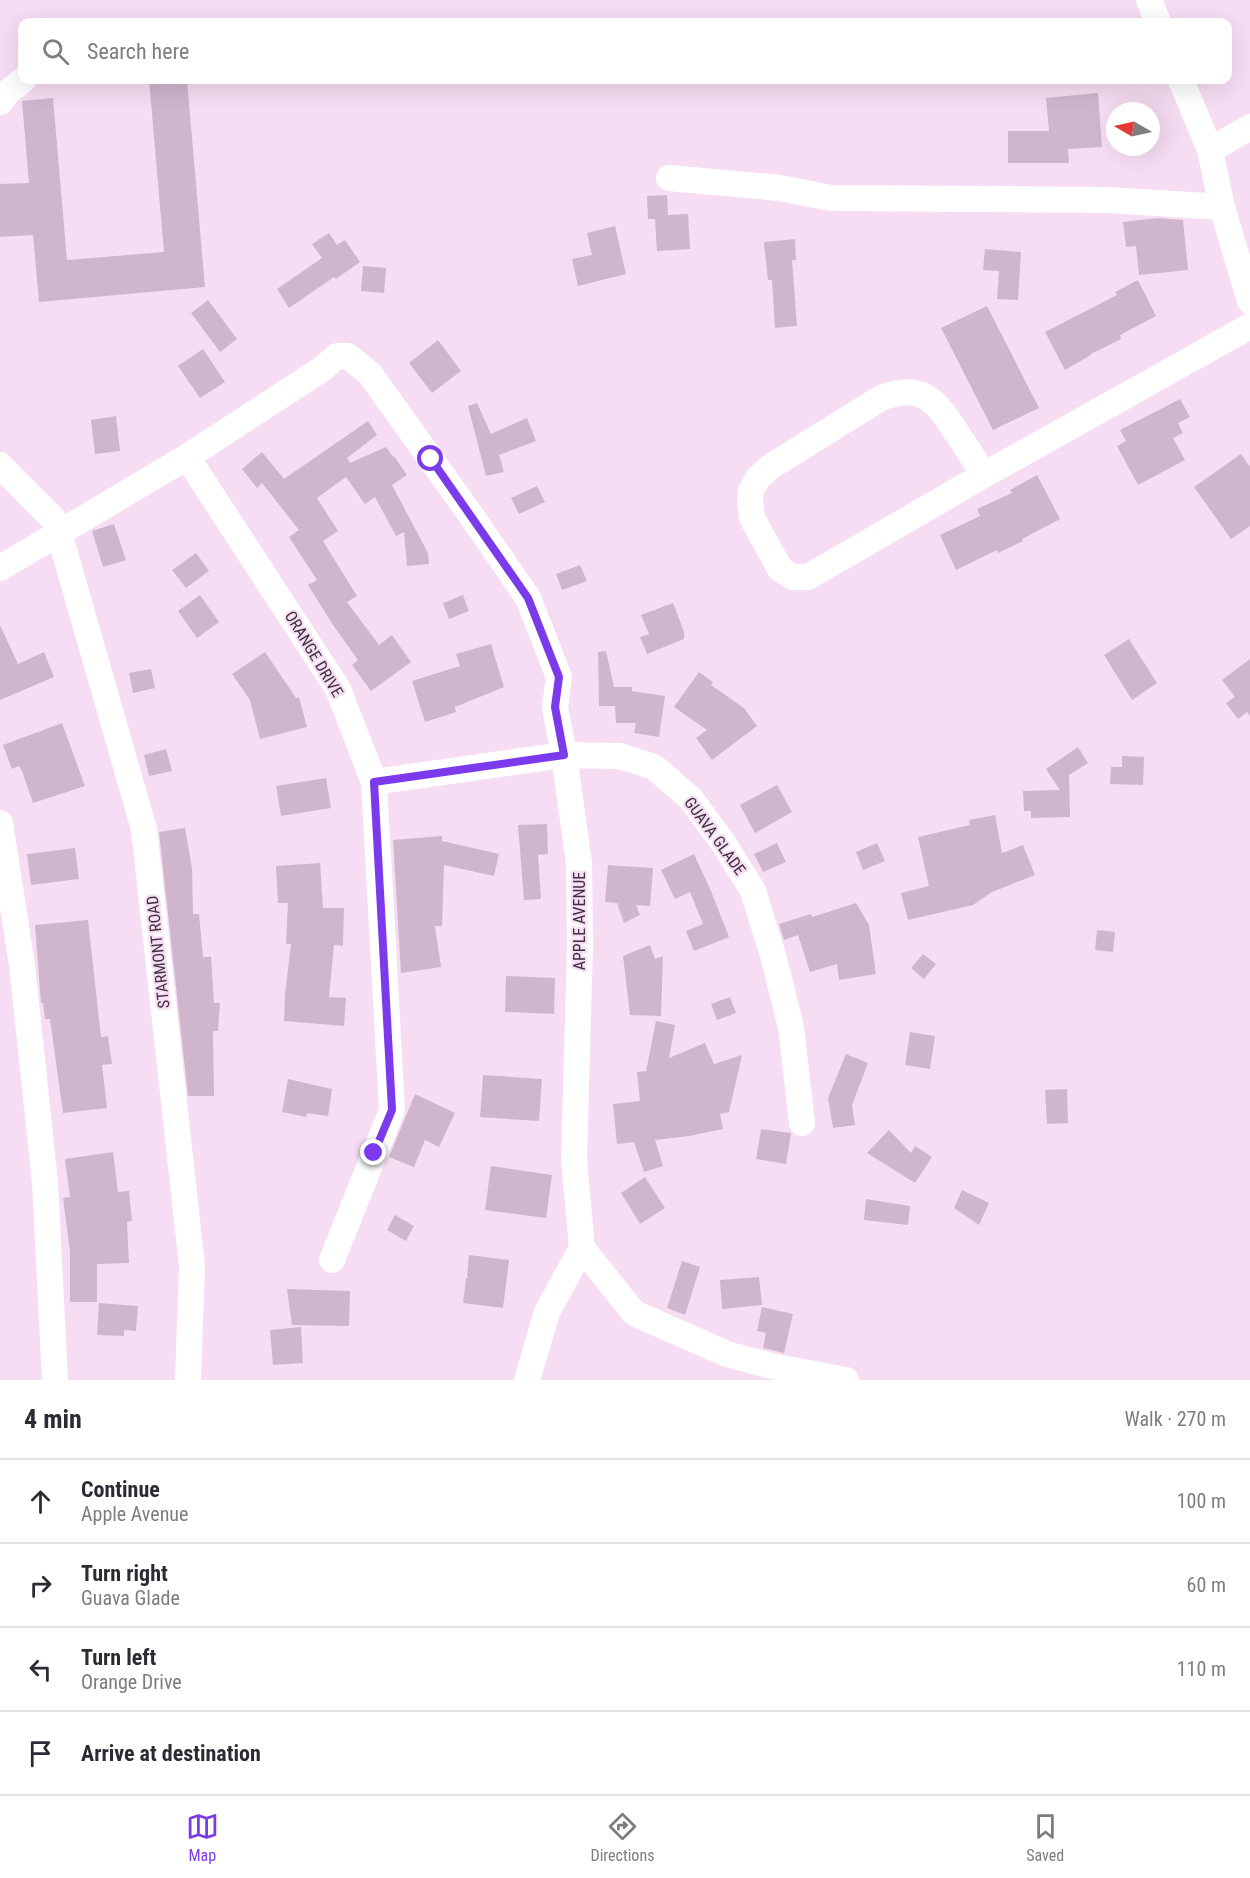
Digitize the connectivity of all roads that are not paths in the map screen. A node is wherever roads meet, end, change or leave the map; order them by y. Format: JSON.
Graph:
{"nodes":[{"id":1,"x":1149,"y":0,"type":"edge"},
{"id":2,"x":1156,"y":18,"type":"edge"},
{"id":3,"x":18,"y":84,"type":"edge"},
{"id":4,"x":1183,"y":84,"type":"edge"},
{"id":5,"x":0,"y":102,"type":"edge"},
{"id":6,"x":1250,"y":127,"type":"edge"},
{"id":7,"x":1210,"y":150,"type":"junction"},
{"id":8,"x":669,"y":178,"type":"dead end"},
{"id":9,"x":1222,"y":207,"type":"junction"},
{"id":10,"x":1250,"y":302,"type":"edge"},
{"id":11,"x":1250,"y":326,"type":"edge"},
{"id":12,"x":187,"y":457,"type":"junction"},
{"id":13,"x":0,"y":465,"type":"edge"},
{"id":14,"x":984,"y":475,"type":"junction"},
{"id":15,"x":58,"y":534,"type":"junction"},
{"id":16,"x":0,"y":568,"type":"edge"},
{"id":17,"x":564,"y":755,"type":"junction"},
{"id":18,"x":374,"y":782,"type":"junction"},
{"id":19,"x":0,"y":823,"type":"edge"},
{"id":20,"x":802,"y":1123,"type":"dead end"},
{"id":21,"x":582,"y":1248,"type":"junction"},
{"id":22,"x":332,"y":1260,"type":"dead end"},
{"id":23,"x":55,"y":1380,"type":"edge"},
{"id":24,"x":188,"y":1380,"type":"edge"},
{"id":25,"x":527,"y":1380,"type":"edge"},
{"id":26,"x":846,"y":1380,"type":"edge"}],
"edges":[{"from":1,"to":2,"type":"street"},
{"from":3,"to":5,"type":"street"},
{"from":4,"to":7,"type":"street"},
{"from":6,"to":7,"type":"street"},
{"from":7,"to":9,"type":"street"},
{"from":8,"to":9,"type":"street"},
{"from":9,"to":10,"type":"street"},
{"from":11,"to":14,"type":"street"},
{"from":12,"to":15,"type":"street"},
{"from":12,"to":17,"type":"street","name":"APPLE AVENUE"},
{"from":12,"to":18,"type":"street","name":"ORANGE DRIVE"},
{"from":13,"to":15,"type":"street","name":"STARMONT ROAD"},
{"from":14,"to":14,"type":"street"},
{"from":15,"to":16,"type":"street"},
{"from":15,"to":24,"type":"street","name":"STARMONT ROAD"},
{"from":17,"to":18,"type":"street","name":"GUAVA GLADE"},
{"from":17,"to":20,"type":"street","name":"GUAVA GLADE"},
{"from":17,"to":21,"type":"street","name":"APPLE AVENUE"},
{"from":18,"to":22,"type":"street","name":"ORANGE DRIVE"},
{"from":19,"to":23,"type":"street"},
{"from":21,"to":25,"type":"street"},
{"from":21,"to":26,"type":"street"}]}
